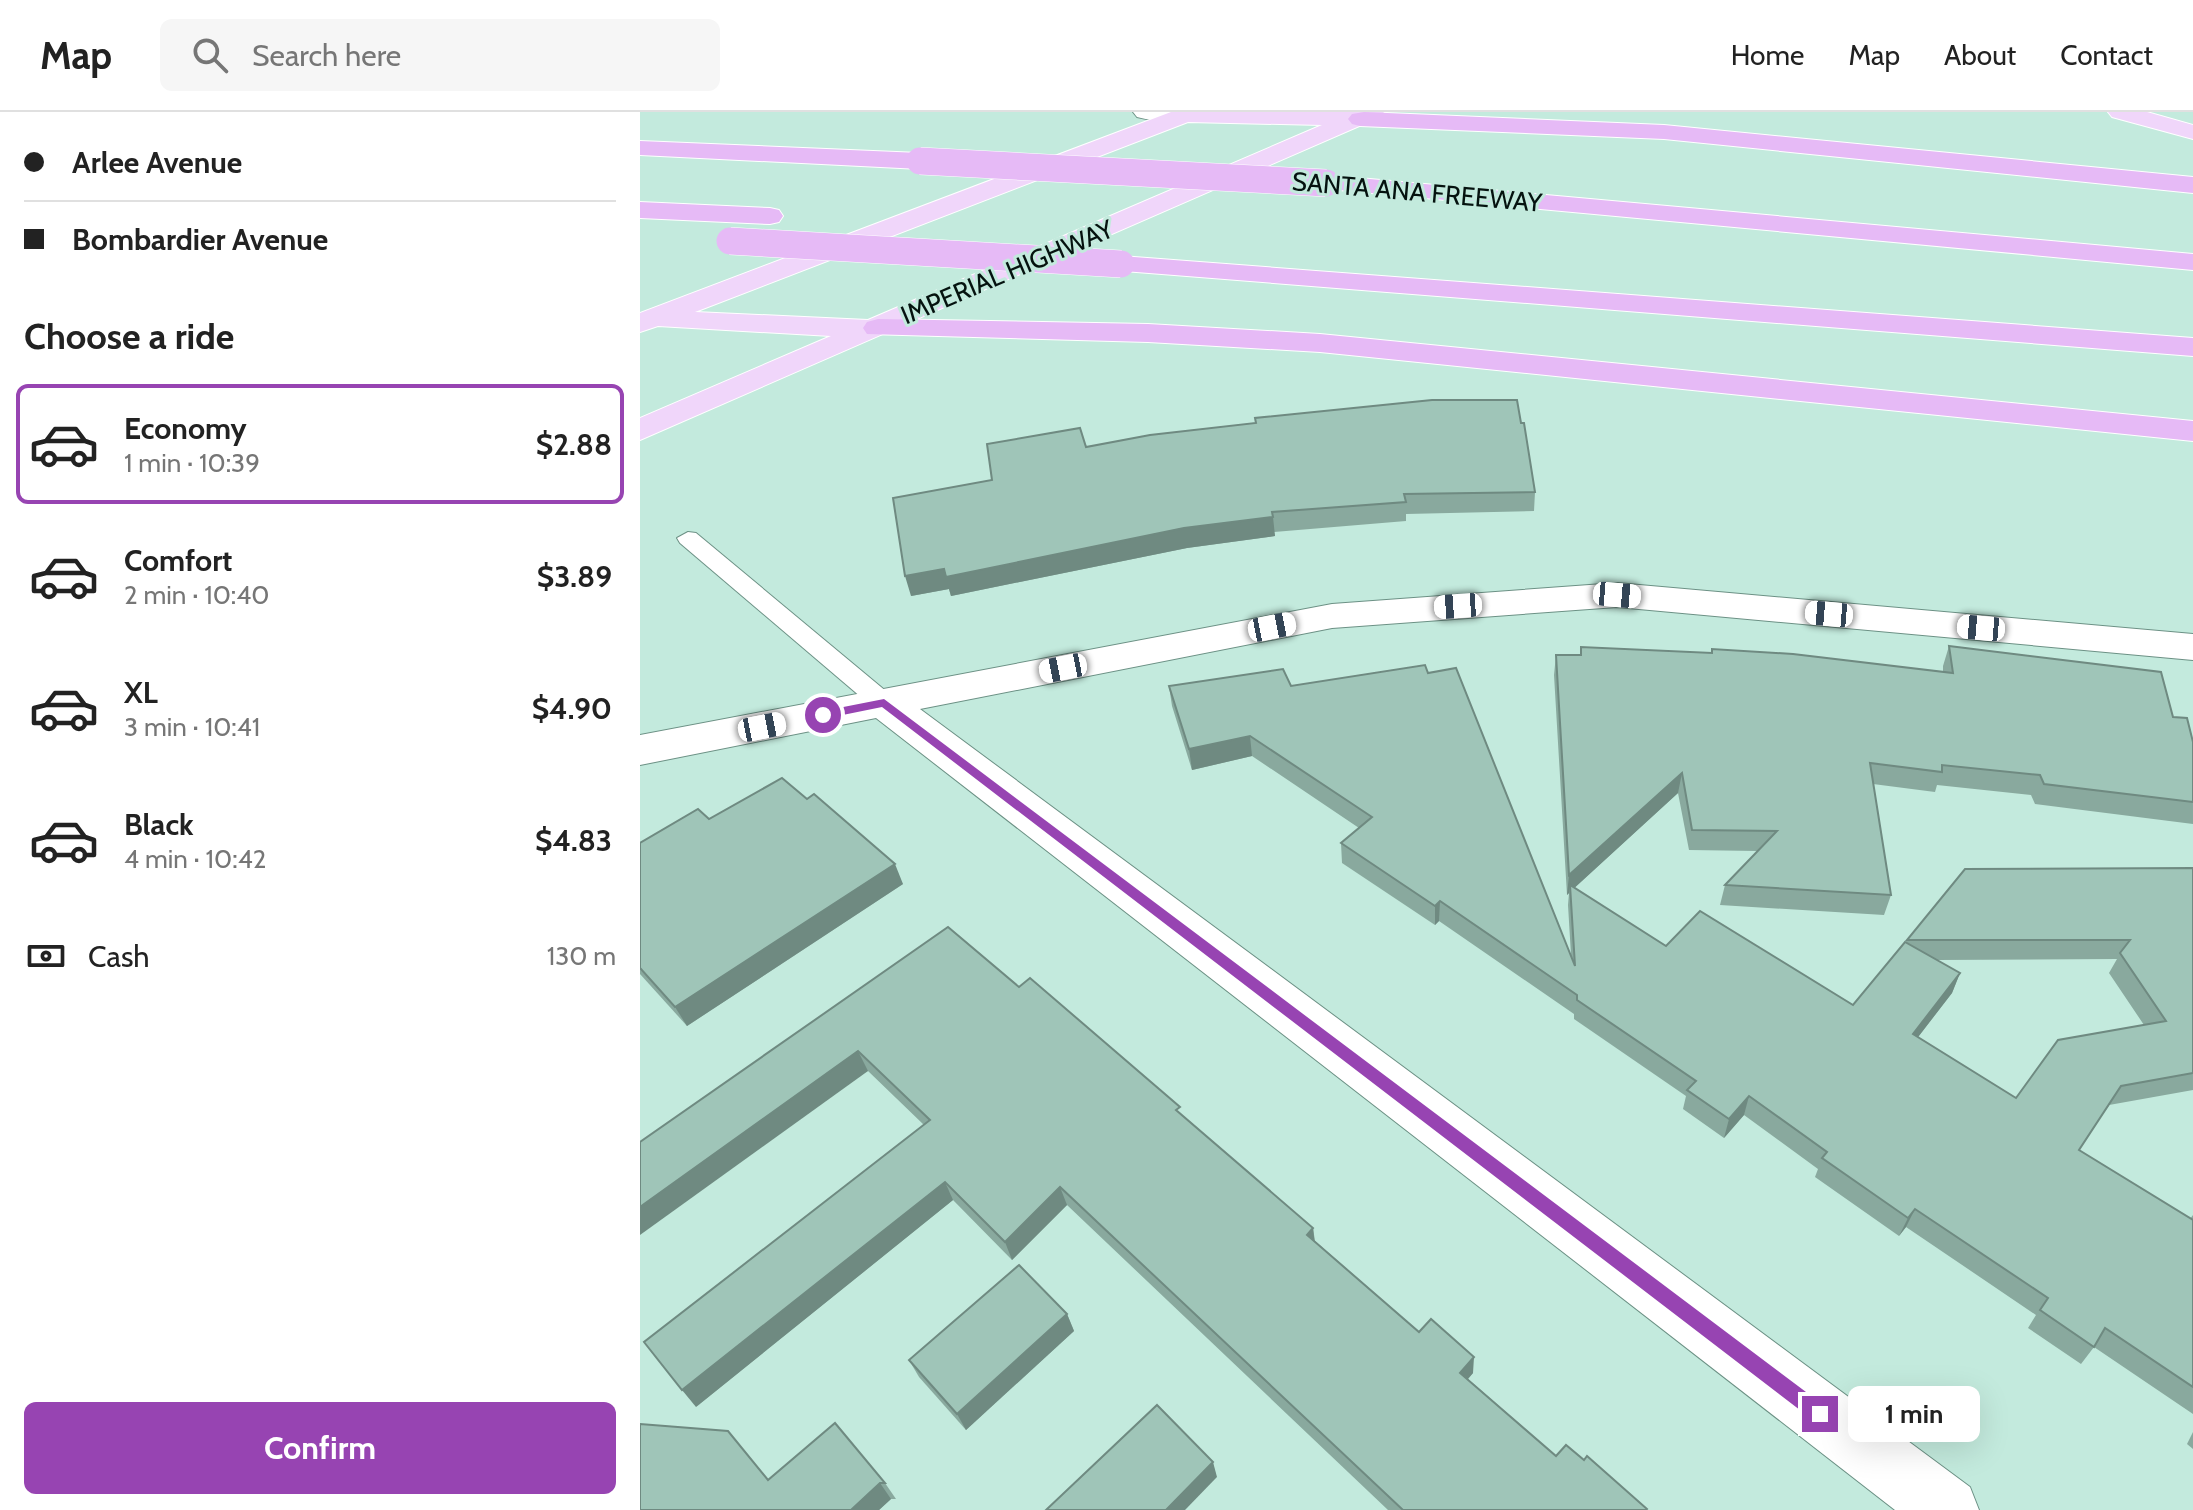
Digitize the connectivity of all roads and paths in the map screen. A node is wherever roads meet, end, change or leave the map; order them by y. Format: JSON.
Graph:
{"nodes":[{"id":1,"x":1145,"y":112,"type":"edge"},
{"id":2,"x":2120,"y":112,"type":"edge"},
{"id":3,"x":1188,"y":114,"type":"edge"},
{"id":4,"x":1366,"y":115,"type":"edge"},
{"id":5,"x":2193,"y":132,"type":"edge"},
{"id":6,"x":640,"y":148,"type":"edge"},
{"id":7,"x":2193,"y":185,"type":"edge"},
{"id":8,"x":640,"y":210,"type":"edge"},
{"id":9,"x":802,"y":218,"type":"dead end"},
{"id":10,"x":833,"y":219,"type":"dead end"},
{"id":11,"x":958,"y":227,"type":"dead end"},
{"id":12,"x":1036,"y":232,"type":"dead end"},
{"id":13,"x":700,"y":239,"type":"dead end"},
{"id":14,"x":2193,"y":262,"type":"edge"},
{"id":15,"x":1467,"y":290,"type":"junction"},
{"id":16,"x":643,"y":321,"type":"edge"},
{"id":17,"x":878,"y":328,"type":"junction"},
{"id":18,"x":2193,"y":347,"type":"edge"},
{"id":19,"x":640,"y":430,"type":"edge"},
{"id":20,"x":2193,"y":431,"type":"edge"},
{"id":21,"x":688,"y":538,"type":"dead end"},
{"id":22,"x":2193,"y":647,"type":"edge"},
{"id":23,"x":884,"y":703,"type":"junction"},
{"id":24,"x":640,"y":750,"type":"edge"},
{"id":25,"x":1947,"y":1510,"type":"edge"}],
"edges":[{"from":1,"to":3,"type":"street"},
{"from":2,"to":5,"type":"main road"},
{"from":3,"to":4,"type":"main road"},
{"from":3,"to":16,"type":"main road"},
{"from":4,"to":7,"type":"highway"},
{"from":4,"to":17,"type":"main road","name":"IMPERIAL HIGHWAY"},
{"from":6,"to":14,"type":"highway","name":"SANTA ANA FREEWAY","bridge":true},
{"from":8,"to":9,"type":"highway"},
{"from":10,"to":11,"type":"highway"},
{"from":12,"to":15,"type":"highway"},
{"from":13,"to":15,"type":"highway","bridge":true},
{"from":15,"to":18,"type":"highway"},
{"from":16,"to":17,"type":"main road"},
{"from":17,"to":19,"type":"main road","name":"IMPERIAL HIGHWAY"},
{"from":17,"to":20,"type":"highway"},
{"from":21,"to":23,"type":"lane"},
{"from":22,"to":23,"type":"street"},
{"from":23,"to":24,"type":"street"},
{"from":23,"to":25,"type":"street"}]}
